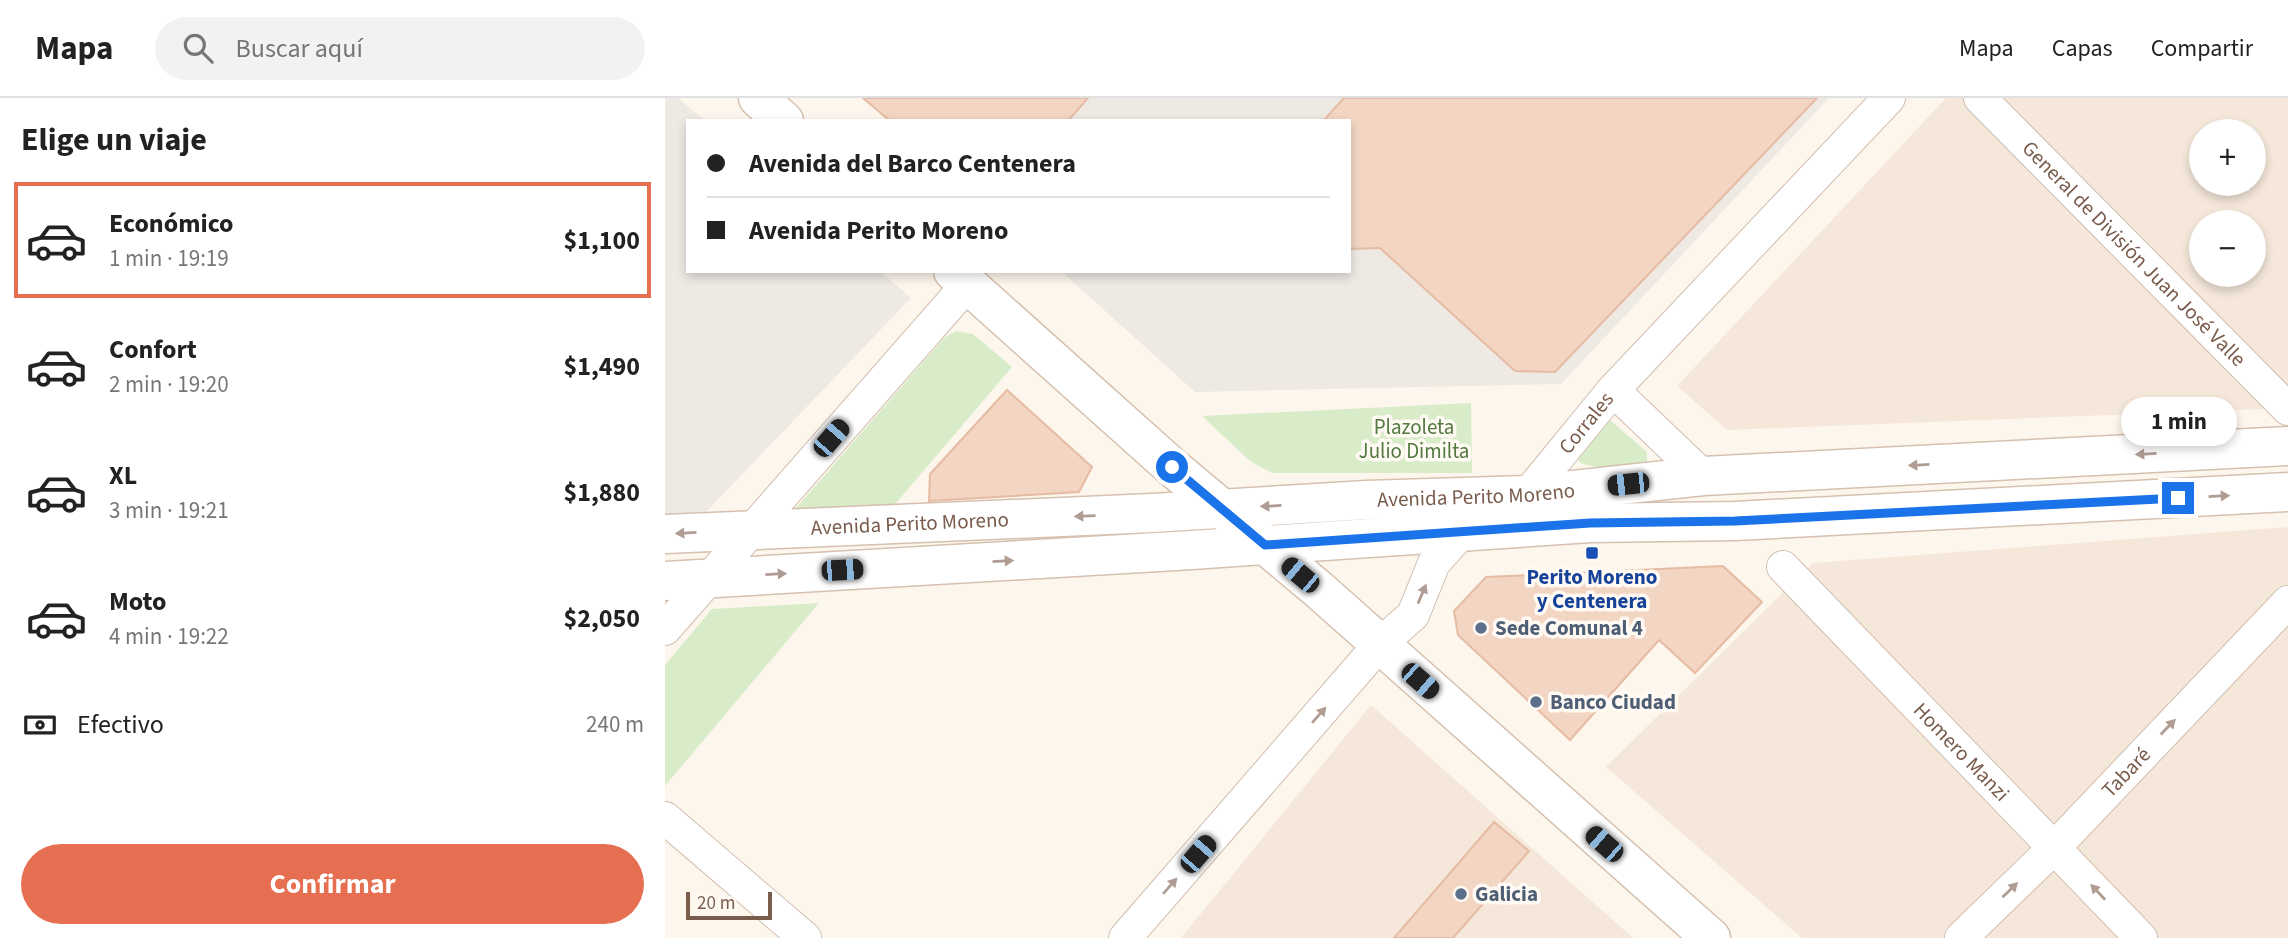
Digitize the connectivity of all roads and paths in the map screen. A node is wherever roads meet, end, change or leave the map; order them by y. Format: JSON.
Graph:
{"nodes":[{"id":1,"x":758,"y":98,"type":"edge"},
{"id":2,"x":1889,"y":98,"type":"edge"},
{"id":3,"x":1980,"y":98,"type":"edge"},
{"id":4,"x":782,"y":119,"type":"edge"},
{"id":5,"x":960,"y":278,"type":"edge"},
{"id":6,"x":1613,"y":390,"type":"junction"},
{"id":7,"x":2288,"y":409,"type":"edge"},
{"id":8,"x":2288,"y":446,"type":"edge"},
{"id":9,"x":1703,"y":476,"type":"junction"},
{"id":10,"x":2288,"y":492,"type":"edge"},
{"id":11,"x":1527,"y":495,"type":"junction"},
{"id":12,"x":1221,"y":509,"type":"junction"},
{"id":13,"x":751,"y":530,"type":"junction"},
{"id":14,"x":665,"y":534,"type":"edge"},
{"id":15,"x":1460,"y":534,"type":"junction"},
{"id":16,"x":1265,"y":545,"type":"junction"},
{"id":17,"x":1783,"y":567,"type":"dead end"},
{"id":18,"x":708,"y":578,"type":"junction"},
{"id":19,"x":665,"y":581,"type":"edge"},
{"id":20,"x":2288,"y":602,"type":"edge"},
{"id":21,"x":665,"y":629,"type":"edge"},
{"id":22,"x":1380,"y":645,"type":"junction"},
{"id":23,"x":665,"y":818,"type":"edge"},
{"id":24,"x":2055,"y":847,"type":"junction"},
{"id":25,"x":805,"y":938,"type":"edge"},
{"id":26,"x":1125,"y":938,"type":"edge"},
{"id":27,"x":1711,"y":938,"type":"edge"},
{"id":28,"x":1961,"y":938,"type":"edge"},
{"id":29,"x":2141,"y":938,"type":"edge"}],
"edges":[{"from":1,"to":4,"type":"main road"},
{"from":2,"to":6,"type":"street","name":"Corrales"},
{"from":3,"to":7,"type":"street","name":"General de División Juan José Valle"},
{"from":5,"to":12,"type":"main road"},
{"from":5,"to":13,"type":"street"},
{"from":6,"to":9,"type":"street"},
{"from":6,"to":11,"type":"street","name":"Corrales"},
{"from":8,"to":9,"type":"main road","name":"Avenida Perito Moreno","one_way":true},
{"from":9,"to":11,"type":"main road","name":"Avenida Perito Moreno"},
{"from":15,"to":10,"type":"main road","name":"Avenida Perito Moreno","one_way":true},
{"from":11,"to":12,"type":"main road","name":"Avenida Perito Moreno","one_way":true},
{"from":11,"to":15,"type":"street","name":"Corrales"},
{"from":12,"to":13,"type":"main road","name":"Avenida Perito Moreno","one_way":true},
{"from":12,"to":16,"type":"main road"},
{"from":13,"to":14,"type":"main road","name":"Avenida Perito Moreno","one_way":true},
{"from":13,"to":18,"type":"street"},
{"from":15,"to":16,"type":"main road","name":"Avenida Perito Moreno"},
{"from":22,"to":15,"type":"street","name":"Corrales","one_way":true},
{"from":18,"to":16,"type":"main road","name":"Avenida Perito Moreno","one_way":true},
{"from":16,"to":22,"type":"main road"},
{"from":17,"to":24,"type":"street","name":"Homero Manzi"},
{"from":18,"to":19,"type":"main road","name":"Avenida Perito Moreno"},
{"from":18,"to":21,"type":"street"},
{"from":24,"to":20,"type":"street","name":"Tabaré","one_way":true},
{"from":26,"to":22,"type":"street","name":"Corrales","one_way":true},
{"from":22,"to":27,"type":"main road"},
{"from":23,"to":25,"type":"street"},
{"from":28,"to":24,"type":"street","name":"Tabaré","one_way":true},
{"from":29,"to":24,"type":"street","name":"Homero Manzi","one_way":true}]}
